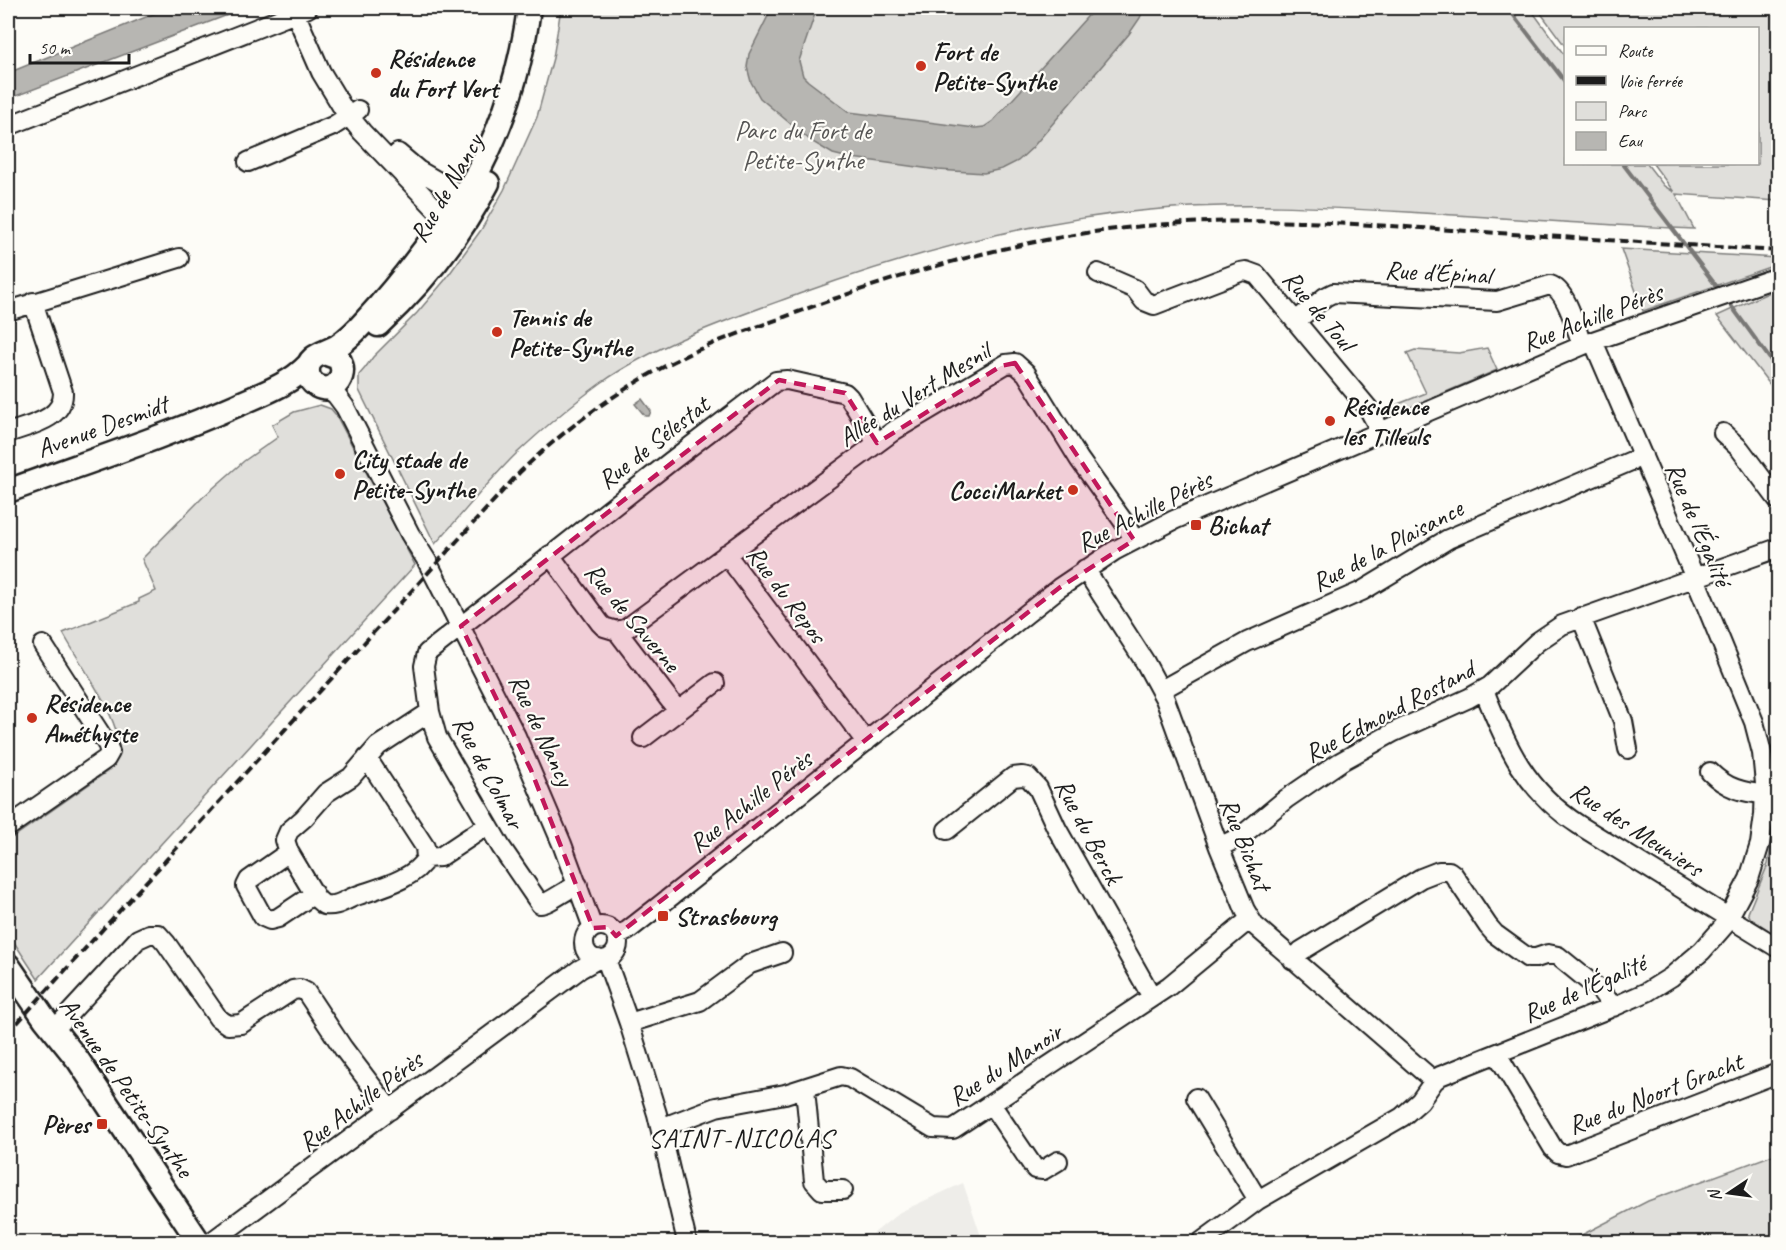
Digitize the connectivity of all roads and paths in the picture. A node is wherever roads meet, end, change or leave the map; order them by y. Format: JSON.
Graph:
{"nodes":[{"id":1,"x":529,"y":8,"type":"edge"},
{"id":2,"x":542,"y":8,"type":"edge"},
{"id":3,"x":301,"y":9,"type":"edge"},
{"id":4,"x":354,"y":113,"type":"junction"},
{"id":5,"x":8,"y":126,"type":"edge"},
{"id":6,"x":248,"y":162,"type":"dead end"},
{"id":7,"x":470,"y":200,"type":"junction"},
{"id":8,"x":454,"y":224,"type":"junction"},
{"id":9,"x":179,"y":258,"type":"dead end"},
{"id":10,"x":1098,"y":273,"type":"dead end"},
{"id":11,"x":1779,"y":277,"type":"edge"},
{"id":12,"x":33,"y":302,"type":"junction"},
{"id":13,"x":8,"y":310,"type":"edge"},
{"id":14,"x":1296,"y":321,"type":"junction"},
{"id":15,"x":1588,"y":343,"type":"junction"},
{"id":16,"x":327,"y":372,"type":"junction"},
{"id":17,"x":1381,"y":432,"type":"junction"},
{"id":18,"x":8,"y":433,"type":"edge"},
{"id":19,"x":1723,"y":433,"type":"dead end"},
{"id":20,"x":878,"y":443,"type":"junction"},
{"id":21,"x":1643,"y":456,"type":"junction"},
{"id":22,"x":8,"y":491,"type":"edge"},
{"id":23,"x":1779,"y":500,"type":"edge"},
{"id":24,"x":1134,"y":540,"type":"junction"},
{"id":25,"x":1779,"y":548,"type":"edge"},
{"id":26,"x":726,"y":554,"type":"junction"},
{"id":27,"x":550,"y":555,"type":"junction"},
{"id":28,"x":1085,"y":569,"type":"junction"},
{"id":29,"x":1695,"y":578,"type":"junction"},
{"id":30,"x":1581,"y":617,"type":"junction"},
{"id":31,"x":461,"y":626,"type":"junction"},
{"id":32,"x":617,"y":631,"type":"junction"},
{"id":33,"x":43,"y":645,"type":"dead end"},
{"id":34,"x":715,"y":683,"type":"dead end"},
{"id":35,"x":1161,"y":690,"type":"junction"},
{"id":36,"x":1484,"y":690,"type":"junction"},
{"id":37,"x":678,"y":711,"type":"junction"},
{"id":38,"x":430,"y":712,"type":"junction"},
{"id":39,"x":643,"y":738,"type":"dead end"},
{"id":40,"x":866,"y":742,"type":"junction"},
{"id":41,"x":1628,"y":749,"type":"dead end"},
{"id":42,"x":367,"y":758,"type":"junction"},
{"id":43,"x":1710,"y":772,"type":"dead end"},
{"id":44,"x":1765,"y":794,"type":"junction"},
{"id":45,"x":488,"y":825,"type":"junction"},
{"id":46,"x":8,"y":827,"type":"edge"},
{"id":47,"x":947,"y":830,"type":"dead end"},
{"id":48,"x":1219,"y":847,"type":"junction"},
{"id":49,"x":289,"y":852,"type":"junction"},
{"id":50,"x":426,"y":858,"type":"junction"},
{"id":51,"x":578,"y":885,"type":"junction"},
{"id":52,"x":314,"y":894,"type":"junction"},
{"id":53,"x":1728,"y":918,"type":"junction"},
{"id":54,"x":1250,"y":920,"type":"junction"},
{"id":55,"x":593,"y":928,"type":"junction"},
{"id":56,"x":616,"y":936,"type":"junction"},
{"id":57,"x":1779,"y":948,"type":"edge"},
{"id":58,"x":782,"y":953,"type":"dead end"},
{"id":59,"x":602,"y":959,"type":"junction"},
{"id":60,"x":1293,"y":960,"type":"junction"},
{"id":61,"x":8,"y":965,"type":"edge"},
{"id":62,"x":1152,"y":997,"type":"junction"},
{"id":63,"x":1613,"y":1007,"type":"junction"},
{"id":64,"x":629,"y":1023,"type":"junction"},
{"id":65,"x":54,"y":1030,"type":"junction"},
{"id":66,"x":1497,"y":1053,"type":"junction"},
{"id":67,"x":1779,"y":1073,"type":"edge"},
{"id":68,"x":1434,"y":1081,"type":"junction"},
{"id":69,"x":804,"y":1089,"type":"junction"},
{"id":70,"x":1196,"y":1098,"type":"dead end"},
{"id":71,"x":992,"y":1104,"type":"junction"},
{"id":72,"x":390,"y":1110,"type":"junction"},
{"id":73,"x":661,"y":1128,"type":"junction"},
{"id":74,"x":1058,"y":1161,"type":"dead end"},
{"id":75,"x":843,"y":1190,"type":"dead end"},
{"id":76,"x":1258,"y":1200,"type":"junction"},
{"id":77,"x":200,"y":1242,"type":"edge"},
{"id":78,"x":211,"y":1242,"type":"edge"},
{"id":79,"x":687,"y":1242,"type":"edge"},
{"id":80,"x":1201,"y":1242,"type":"edge"}],
"edges":[{"from":1,"to":7,"type":"main road","name":"Rue de Nancy"},
{"from":2,"to":7,"type":"main road","name":"Rue de Nancy"},
{"from":3,"to":4,"type":"street"},
{"from":3,"to":5,"type":"street"},
{"from":4,"to":6,"type":"street"},
{"from":4,"to":7,"type":"street"},
{"from":4,"to":8,"type":"street"},
{"from":7,"to":8,"type":"main road","name":"Rue de Nancy"},
{"from":8,"to":16,"type":"main road","name":"Rue de Nancy"},
{"from":9,"to":12,"type":"street"},
{"from":10,"to":14,"type":"street","name":"Rue de Toul"},
{"from":11,"to":15,"type":"street","name":"Rue Achille Pérès"},
{"from":12,"to":13,"type":"street"},
{"from":12,"to":18,"type":"street"},
{"from":14,"to":15,"type":"street","name":"Rue d'Épinal"},
{"from":14,"to":17,"type":"street","name":"Rue de Toul"},
{"from":15,"to":17,"type":"street","name":"Rue Achille Pérès"},
{"from":15,"to":21,"type":"street","name":"Rue de l'Égalité"},
{"from":16,"to":22,"type":"main road","name":"Avenue Desmidt"},
{"from":16,"to":31,"type":"street","name":"Rue de Nancy"},
{"from":17,"to":24,"type":"street","name":"Rue Achille Pérès"},
{"from":19,"to":23,"type":"street"},
{"from":20,"to":24,"type":"street","name":"Allée du Vert Mesnil"},
{"from":20,"to":26,"type":"street","name":"Allée du Vert Mesnil"},
{"from":20,"to":27,"type":"street","name":"Rue de Sélestat"},
{"from":21,"to":29,"type":"street","name":"Rue de l'Égalité"},
{"from":21,"to":35,"type":"street","name":"Rue de la Plaisance"},
{"from":24,"to":28,"type":"street","name":"Rue Achille Pérès"},
{"from":25,"to":29,"type":"street","name":"Rue Edmond Rostand"},
{"from":26,"to":32,"type":"street","name":"Rue du Repos"},
{"from":26,"to":40,"type":"street","name":"Rue du Repos"},
{"from":27,"to":31,"type":"street","name":"Rue de Sélestat"},
{"from":27,"to":32,"type":"street","name":"Rue de Saverne"},
{"from":28,"to":35,"type":"street","name":"Rue Bichat"},
{"from":28,"to":40,"type":"street","name":"Rue Achille Pérès"},
{"from":29,"to":30,"type":"street","name":"Rue Edmond Rostand"},
{"from":29,"to":44,"type":"street","name":"Rue de l'Égalité"},
{"from":30,"to":36,"type":"street","name":"Rue Edmond Rostand"},
{"from":30,"to":41,"type":"street"},
{"from":31,"to":38,"type":"street","name":"Rue de Colmar"},
{"from":31,"to":51,"type":"street","name":"Rue de Nancy"},
{"from":32,"to":37,"type":"street","name":"Rue de Saverne"},
{"from":33,"to":46,"type":"street"},
{"from":34,"to":37,"type":"street","name":"Rue de Saverne"},
{"from":35,"to":48,"type":"street","name":"Rue Bichat"},
{"from":36,"to":48,"type":"street","name":"Rue Edmond Rostand"},
{"from":36,"to":53,"type":"street","name":"Rue des Meuniers"},
{"from":37,"to":39,"type":"street","name":"Rue de Saverne"},
{"from":38,"to":42,"type":"street"},
{"from":38,"to":45,"type":"street","name":"Rue de Colmar"},
{"from":40,"to":56,"type":"street","name":"Rue Achille Pérès"},
{"from":42,"to":49,"type":"street"},
{"from":42,"to":50,"type":"street"},
{"from":43,"to":44,"type":"street"},
{"from":44,"to":53,"type":"street","name":"Rue de l'Égalité"},
{"from":45,"to":50,"type":"street"},
{"from":45,"to":51,"type":"street","name":"Rue de Colmar"},
{"from":47,"to":62,"type":"street","name":"Rue du Berck"},
{"from":48,"to":54,"type":"street","name":"Rue Bichat"},
{"from":49,"to":52,"type":"street"},
{"from":49,"to":52,"type":"street"},
{"from":50,"to":52,"type":"street"},
{"from":51,"to":55,"type":"street","name":"Rue de Nancy"},
{"from":53,"to":57,"type":"street","name":"Rue des Meuniers"},
{"from":53,"to":63,"type":"street","name":"Rue de l'Égalité"},
{"from":54,"to":60,"type":"street","name":"Rue Bichat"},
{"from":54,"to":62,"type":"street","name":"Rue du Manoir"},
{"from":55,"to":56,"type":"street"},
{"from":55,"to":59,"type":"street"},
{"from":56,"to":59,"type":"street"},
{"from":58,"to":64,"type":"street"},
{"from":59,"to":64,"type":"street"},
{"from":59,"to":72,"type":"street","name":"Rue Achille Pérès"},
{"from":60,"to":63,"type":"street"},
{"from":60,"to":68,"type":"street","name":"Rue Bichat"},
{"from":61,"to":65,"type":"main road","name":"Avenue de Petite-Synthe"},
{"from":62,"to":71,"type":"street","name":"Rue du Manoir"},
{"from":63,"to":66,"type":"street","name":"Rue de l'Égalité"},
{"from":64,"to":73,"type":"street"},
{"from":65,"to":72,"type":"street"},
{"from":65,"to":77,"type":"main road","name":"Avenue de Petite-Synthe"},
{"from":66,"to":67,"type":"street","name":"Rue du Noort Gracht"},
{"from":66,"to":68,"type":"street","name":"Rue de l'Égalité"},
{"from":68,"to":76,"type":"street","name":"Rue de l'Égalité"},
{"from":69,"to":71,"type":"street","name":"Rue du Manoir"},
{"from":69,"to":73,"type":"street","name":"Rue du Manoir"},
{"from":69,"to":75,"type":"street"},
{"from":70,"to":76,"type":"street"},
{"from":71,"to":74,"type":"street"},
{"from":72,"to":78,"type":"street","name":"Rue Achille Pérès"},
{"from":73,"to":79,"type":"street"},
{"from":76,"to":80,"type":"street","name":"Rue de l'Égalité"}]}
